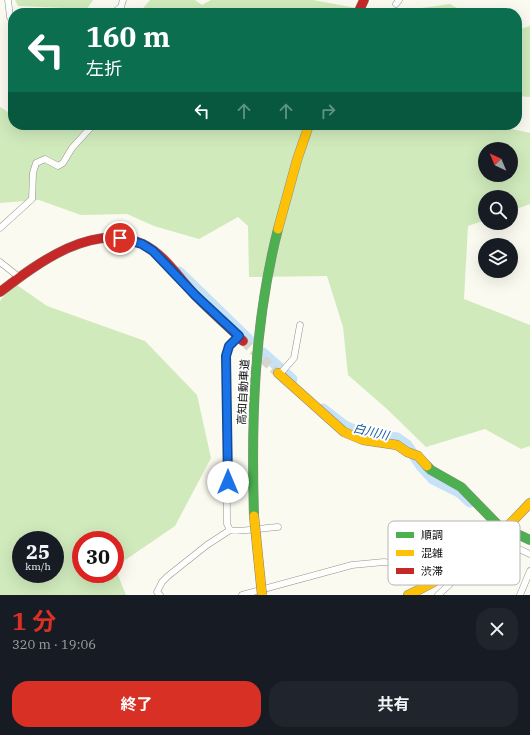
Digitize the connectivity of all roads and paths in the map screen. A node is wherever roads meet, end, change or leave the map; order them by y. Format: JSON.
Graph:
{"nodes":[{"id":1,"x":88,"y":130,"type":"edge"},
{"id":2,"x":307,"y":130,"type":"edge"},
{"id":3,"x":0,"y":228,"type":"edge"},
{"id":4,"x":0,"y":262,"type":"edge"},
{"id":5,"x":19,"y":277,"type":"junction"},
{"id":6,"x":0,"y":292,"type":"edge"},
{"id":7,"x":300,"y":326,"type":"dead end"},
{"id":8,"x":241,"y":339,"type":"joint"},
{"id":9,"x":281,"y":372,"type":"joint"},
{"id":10,"x":530,"y":503,"type":"edge"},
{"id":11,"x":494,"y":521,"type":"edge"},
{"id":12,"x":514,"y":521,"type":"edge"},
{"id":13,"x":278,"y":528,"type":"dead end"},
{"id":14,"x":230,"y":530,"type":"junction"},
{"id":15,"x":520,"y":536,"type":"edge"},
{"id":16,"x":530,"y":540,"type":"edge"},
{"id":17,"x":520,"y":549,"type":"edge"},
{"id":18,"x":530,"y":554,"type":"edge"},
{"id":19,"x":388,"y":563,"type":"edge"},
{"id":20,"x":530,"y":571,"type":"edge"},
{"id":21,"x":428,"y":585,"type":"edge"},
{"id":22,"x":449,"y":585,"type":"edge"},
{"id":23,"x":160,"y":595,"type":"edge"},
{"id":24,"x":242,"y":595,"type":"edge"},
{"id":25,"x":262,"y":595,"type":"edge"},
{"id":26,"x":408,"y":595,"type":"edge"},
{"id":27,"x":438,"y":595,"type":"edge"},
{"id":28,"x":520,"y":595,"type":"edge"}],
"edges":[{"from":1,"to":3,"type":"street"},
{"from":2,"to":25,"type":"main road","name":"高知自動車道","bridge":true},
{"from":4,"to":5,"type":"street"},
{"from":5,"to":6,"type":"main road"},
{"from":5,"to":8,"type":"main road"},
{"from":7,"to":9,"type":"street"},
{"from":8,"to":14,"type":"street"},
{"from":9,"to":11,"type":"main road"},
{"from":10,"to":12,"type":"main road"},
{"from":13,"to":14,"type":"street"},
{"from":14,"to":23,"type":"street"},
{"from":15,"to":16,"type":"main road"},
{"from":17,"to":18,"type":"street"},
{"from":19,"to":24,"type":"street"},
{"from":20,"to":28,"type":"street"},
{"from":21,"to":26,"type":"main road"},
{"from":22,"to":27,"type":"street"}]}
